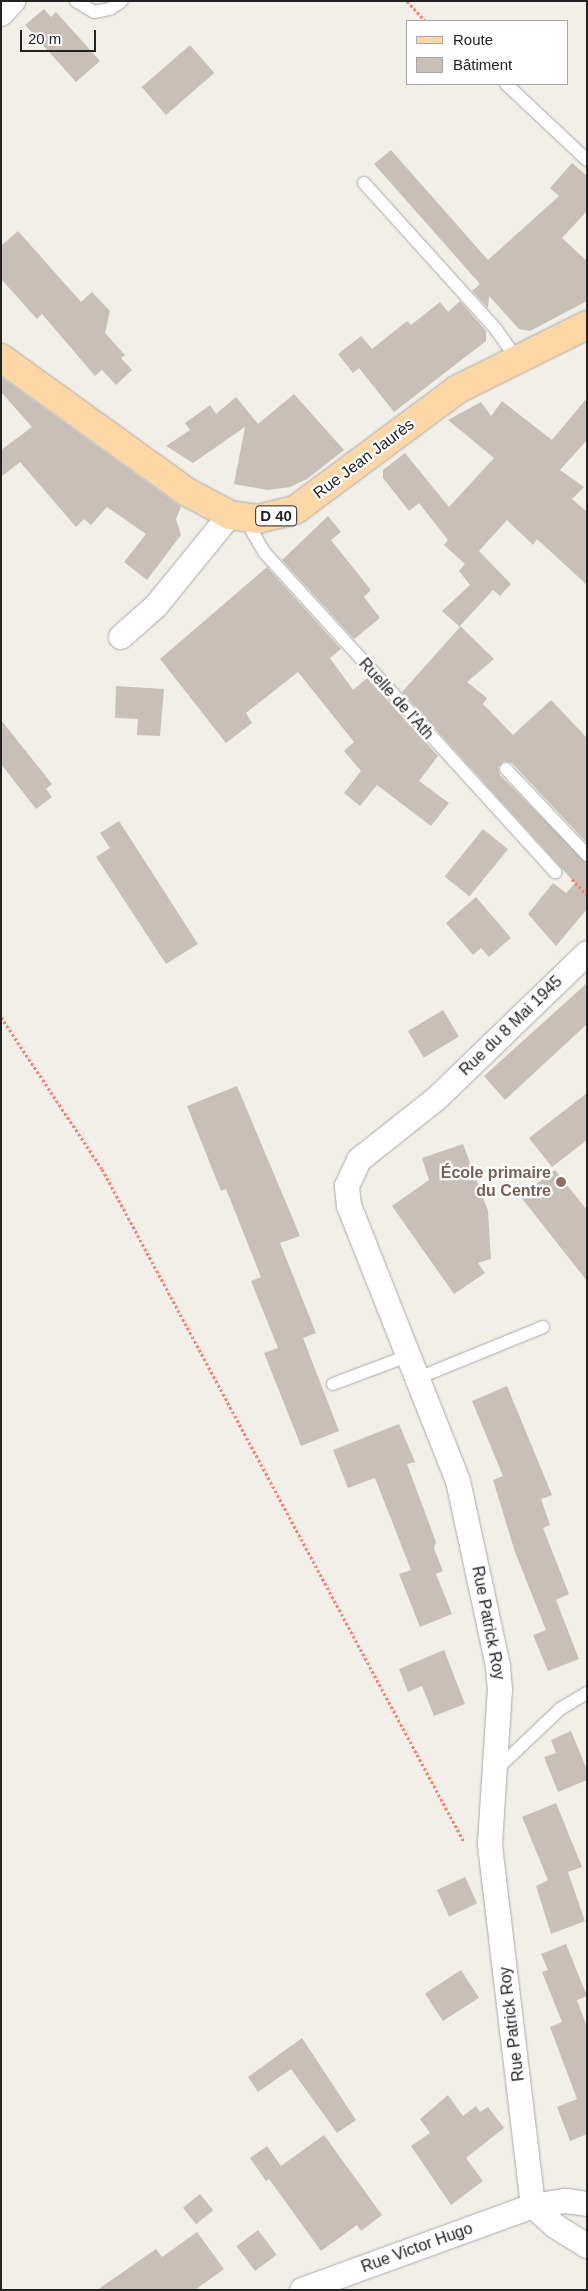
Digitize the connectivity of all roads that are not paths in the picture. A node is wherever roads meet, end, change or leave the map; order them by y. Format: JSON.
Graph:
{"nodes":[{"id":1,"x":13,"y":1,"type":"edge"},
{"id":2,"x":76,"y":1,"type":"edge"},
{"id":3,"x":122,"y":1,"type":"edge"},
{"id":4,"x":1,"y":14,"type":"edge"},
{"id":5,"x":507,"y":85,"type":"edge"},
{"id":6,"x":587,"y":160,"type":"edge"},
{"id":7,"x":364,"y":183,"type":"dead end"},
{"id":8,"x":587,"y":325,"type":"edge"},
{"id":9,"x":550,"y":343,"type":"junction"},
{"id":10,"x":587,"y":344,"type":"edge"},
{"id":11,"x":1,"y":358,"type":"edge"},
{"id":12,"x":516,"y":358,"type":"junction"},
{"id":13,"x":238,"y":517,"type":"junction"},
{"id":14,"x":121,"y":637,"type":"dead end"},
{"id":15,"x":506,"y":769,"type":"dead end"},
{"id":16,"x":587,"y":855,"type":"edge"},
{"id":17,"x":555,"y":872,"type":"dead end"},
{"id":18,"x":587,"y":953,"type":"edge"},
{"id":19,"x":436,"y":1099,"type":"joint"},
{"id":20,"x":543,"y":1327,"type":"dead end"},
{"id":21,"x":408,"y":1356,"type":"junction"},
{"id":22,"x":418,"y":1378,"type":"junction"},
{"id":23,"x":332,"y":1384,"type":"dead end"},
{"id":24,"x":587,"y":1693,"type":"edge"},
{"id":25,"x":494,"y":1772,"type":"junction"},
{"id":26,"x":587,"y":2204,"type":"edge"},
{"id":27,"x":533,"y":2206,"type":"junction"},
{"id":28,"x":587,"y":2246,"type":"edge"},
{"id":29,"x":302,"y":2290,"type":"edge"}],
"edges":[{"from":1,"to":4,"type":"street"},
{"from":2,"to":3,"type":"lane"},
{"from":5,"to":6,"type":"lane"},
{"from":7,"to":12,"type":"lane"},
{"from":8,"to":9,"type":"main road","name":"Rue Jean Jaurès","number":"D 40"},
{"from":9,"to":10,"type":"main road","name":"Rue Jean Jaurès","number":"D 40"},
{"from":9,"to":12,"type":"main road","name":"Rue Jean Jaurès","number":"D 40"},
{"from":11,"to":13,"type":"main road"},
{"from":12,"to":13,"type":"main road","name":"Rue Jean Jaurès","number":"D 40"},
{"from":13,"to":14,"type":"street"},
{"from":13,"to":17,"type":"lane","name":"Ruelle de l'Ath"},
{"from":15,"to":16,"type":"lane"},
{"from":18,"to":19,"type":"street","name":"Rue du 8 Mai 1945"},
{"from":19,"to":21,"type":"street","name":"Rue Patrick Roy"},
{"from":20,"to":22,"type":"lane"},
{"from":21,"to":22,"type":"street","name":"Rue Patrick Roy"},
{"from":21,"to":23,"type":"lane"},
{"from":22,"to":25,"type":"street","name":"Rue Patrick Roy"},
{"from":24,"to":25,"type":"lane"},
{"from":25,"to":27,"type":"street","name":"Rue Patrick Roy"},
{"from":26,"to":27,"type":"street","name":"Rue Victor Hugo"},
{"from":27,"to":28,"type":"street"},
{"from":27,"to":29,"type":"street","name":"Rue Victor Hugo"}]}
